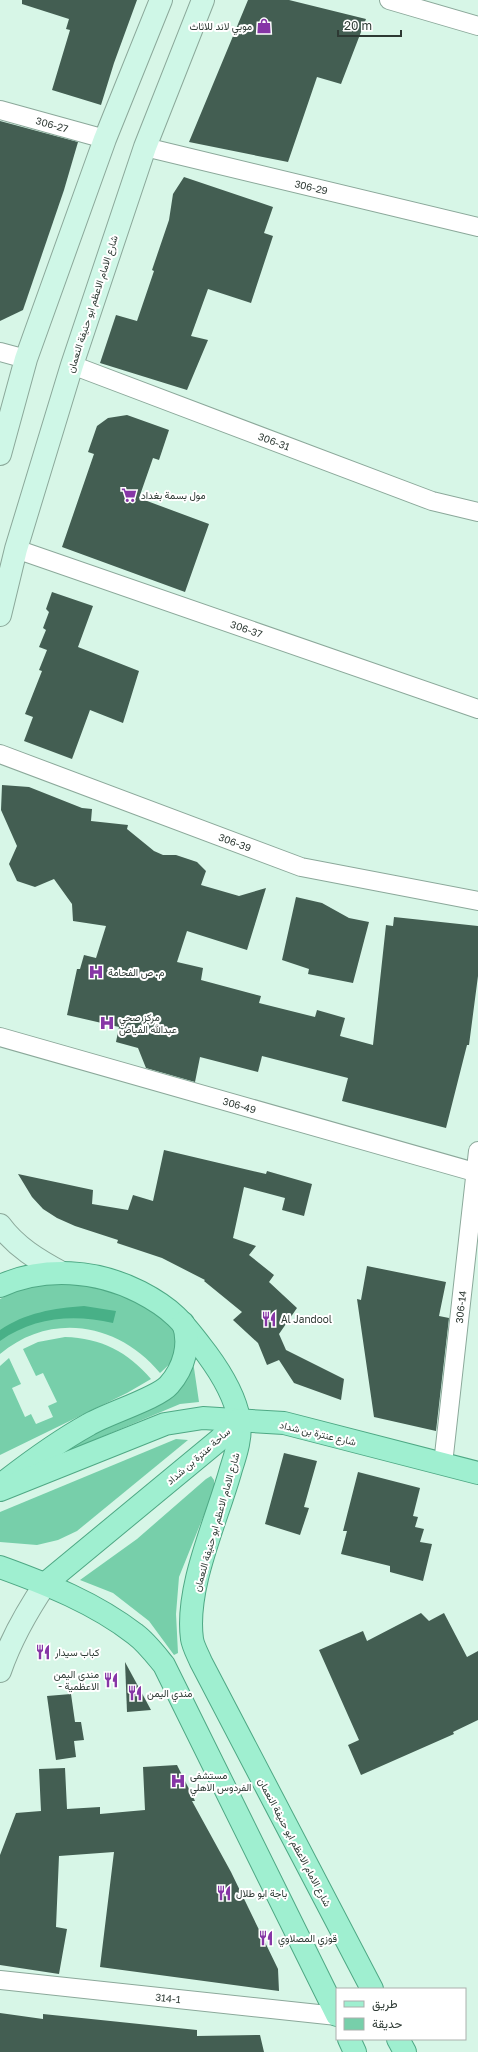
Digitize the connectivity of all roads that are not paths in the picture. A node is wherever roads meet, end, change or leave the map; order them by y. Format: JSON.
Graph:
{"nodes":[{"id":1,"x":161,"y":0,"type":"edge"},
{"id":2,"x":203,"y":0,"type":"edge"},
{"id":3,"x":389,"y":0,"type":"edge"},
{"id":4,"x":478,"y":26,"type":"edge"},
{"id":5,"x":0,"y":110,"type":"edge"},
{"id":6,"x":105,"y":138,"type":"junction"},
{"id":7,"x":145,"y":147,"type":"junction"},
{"id":8,"x":478,"y":227,"type":"edge"},
{"id":9,"x":0,"y":352,"type":"edge"},
{"id":10,"x":26,"y":359,"type":"junction"},
{"id":11,"x":72,"y":365,"type":"junction"},
{"id":12,"x":0,"y":454,"type":"edge"},
{"id":13,"x":478,"y":512,"type":"edge"},
{"id":14,"x":16,"y":549,"type":"junction"},
{"id":15,"x":0,"y":615,"type":"edge"},
{"id":16,"x":478,"y":709,"type":"edge"},
{"id":17,"x":0,"y":754,"type":"edge"},
{"id":18,"x":478,"y":901,"type":"edge"},
{"id":19,"x":0,"y":1037,"type":"edge"},
{"id":20,"x":478,"y":1151,"type":"edge"},
{"id":21,"x":477,"y":1173,"type":"edge"},
{"id":22,"x":0,"y":1225,"type":"edge"},
{"id":23,"x":62,"y":1273,"type":"junction"},
{"id":24,"x":0,"y":1286,"type":"edge"},
{"id":25,"x":470,"y":1297,"type":"edge"},
{"id":26,"x":181,"y":1320,"type":"junction"},
{"id":27,"x":239,"y":1420,"type":"junction"},
{"id":28,"x":443,"y":1464,"type":"junction"},
{"id":29,"x":478,"y":1473,"type":"edge"},
{"id":30,"x":0,"y":1486,"type":"edge"},
{"id":31,"x":0,"y":1490,"type":"edge"},
{"id":32,"x":0,"y":1567,"type":"edge"},
{"id":33,"x":46,"y":1583,"type":"junction"},
{"id":34,"x":0,"y":1671,"type":"edge"},
{"id":35,"x":0,"y":1980,"type":"edge"},
{"id":36,"x":371,"y":1988,"type":"edge"},
{"id":37,"x":336,"y":2013,"type":"edge"},
{"id":38,"x":336,"y":2015,"type":"edge"},
{"id":39,"x":349,"y":2040,"type":"edge"},
{"id":40,"x":399,"y":2040,"type":"edge"},
{"id":41,"x":355,"y":2052,"type":"edge"},
{"id":42,"x":405,"y":2052,"type":"edge"}],
"edges":[{"from":1,"to":6,"type":"main road"},
{"from":2,"to":7,"type":"main road","name":"شارع الامام الاعظم ابو حنيفة النعمان"},
{"from":3,"to":4,"type":"street"},
{"from":5,"to":6,"type":"street","name":"306-27"},
{"from":6,"to":10,"type":"main road"},
{"from":7,"to":8,"type":"street","name":"306-29"},
{"from":7,"to":11,"type":"main road","name":"شارع الامام الاعظم ابو حنيفة النعمان"},
{"from":9,"to":10,"type":"street"},
{"from":10,"to":12,"type":"main road"},
{"from":11,"to":13,"type":"street","name":"306-31"},
{"from":11,"to":14,"type":"main road","name":"شارع الامام الاعظم ابو حنيفة النعمان"},
{"from":14,"to":15,"type":"main road","name":"شارع الامام الاعظم ابو حنيفة النعمان"},
{"from":14,"to":16,"type":"street","name":"306-37"},
{"from":17,"to":18,"type":"street","name":"306-39"},
{"from":19,"to":21,"type":"street","name":"306-49"},
{"from":20,"to":21,"type":"street","name":"306-14"},
{"from":21,"to":25,"type":"street","name":"306-14"},
{"from":22,"to":23,"type":"main road"},
{"from":23,"to":24,"type":"main road","name":"ساحة عنترة بن شداد"},
{"from":23,"to":26,"type":"main road","name":"ساحة عنترة بن شداد"},
{"from":25,"to":28,"type":"street","name":"306-14"},
{"from":26,"to":27,"type":"main road","name":"ساحة عنترة بن شداد"},
{"from":26,"to":30,"type":"main road"},
{"from":27,"to":28,"type":"main road","name":"شارع عنترة بن شداد"},
{"from":27,"to":31,"type":"main road","name":"شارع عنترة بن شداد"},
{"from":27,"to":33,"type":"main road","name":"ساحة عنترة بن شداد"},
{"from":27,"to":36,"type":"main road","name":"شارع الامام الاعظم ابو حنيفة النعمان"},
{"from":28,"to":29,"type":"main road","name":"شارع عنترة بن شداد"},
{"from":32,"to":33,"type":"main road"},
{"from":33,"to":34,"type":"main road"},
{"from":33,"to":37,"type":"main road"},
{"from":35,"to":38,"type":"street","name":"314-1"},
{"from":39,"to":41,"type":"main road"},
{"from":40,"to":42,"type":"main road"}]}
